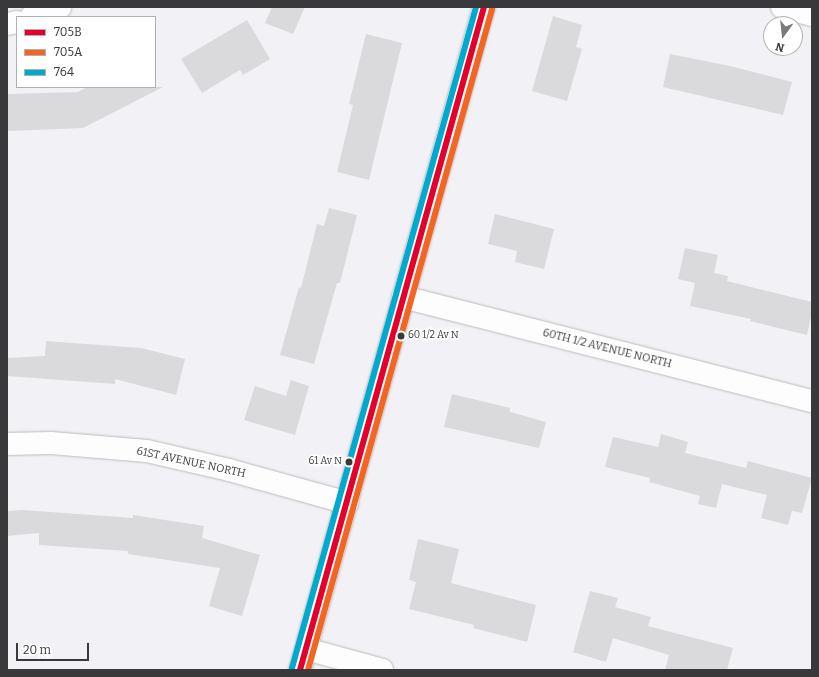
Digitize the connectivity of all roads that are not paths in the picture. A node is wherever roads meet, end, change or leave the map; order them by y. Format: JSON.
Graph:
{"nodes":[{"id":1,"x":60,"y":7,"type":"edge"},
{"id":2,"x":484,"y":7,"type":"edge"},
{"id":3,"x":782,"y":7,"type":"edge"},
{"id":4,"x":812,"y":15,"type":"edge"},
{"id":5,"x":34,"y":16,"type":"edge"},
{"id":6,"x":403,"y":297,"type":"junction"},
{"id":7,"x":812,"y":401,"type":"edge"},
{"id":8,"x":7,"y":444,"type":"edge"},
{"id":9,"x":348,"y":503,"type":"junction"},
{"id":10,"x":303,"y":660,"type":"edge"},
{"id":11,"x":382,"y":670,"type":"edge"}],
"edges":[{"from":1,"to":5,"type":"street"},
{"from":2,"to":6,"type":"street"},
{"from":3,"to":4,"type":"street"},
{"from":6,"to":7,"type":"street","name":"60TH 1/2 AVENUE NORTH"},
{"from":6,"to":9,"type":"street"},
{"from":8,"to":9,"type":"street","name":"61ST AVENUE NORTH"},
{"from":9,"to":10,"type":"street"},
{"from":10,"to":11,"type":"street"}]}
